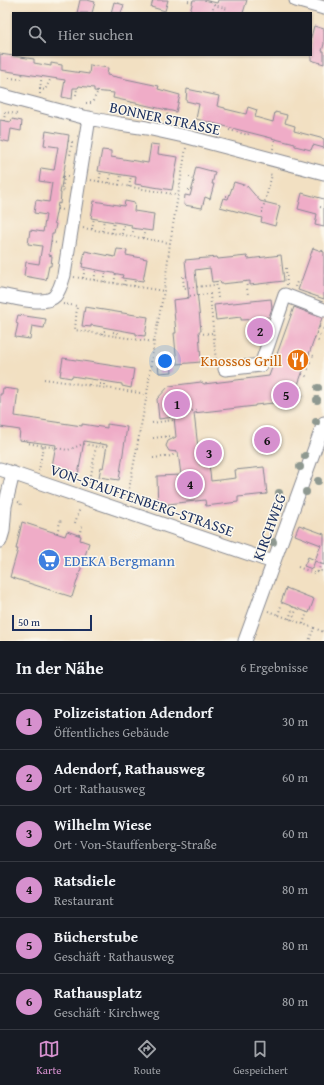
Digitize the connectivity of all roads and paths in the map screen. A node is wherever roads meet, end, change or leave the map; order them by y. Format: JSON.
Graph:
{"nodes":[{"id":1,"x":296,"y":0,"type":"edge"},
{"id":2,"x":188,"y":1,"type":"dead end"},
{"id":3,"x":193,"y":2,"type":"dead end"},
{"id":4,"x":324,"y":8,"type":"edge"},
{"id":5,"x":228,"y":9,"type":"dead end"},
{"id":6,"x":212,"y":12,"type":"edge"},
{"id":7,"x":23,"y":73,"type":"dead end"},
{"id":8,"x":42,"y":74,"type":"dead end"},
{"id":9,"x":9,"y":78,"type":"dead end"},
{"id":10,"x":50,"y":78,"type":"dead end"},
{"id":11,"x":77,"y":88,"type":"dead end"},
{"id":12,"x":40,"y":89,"type":"junction"},
{"id":13,"x":98,"y":91,"type":"dead end"},
{"id":14,"x":0,"y":95,"type":"edge"},
{"id":15,"x":76,"y":95,"type":"dead end"},
{"id":16,"x":86,"y":102,"type":"dead end"},
{"id":17,"x":38,"y":105,"type":"junction"},
{"id":18,"x":17,"y":114,"type":"dead end"},
{"id":19,"x":89,"y":118,"type":"junction"},
{"id":20,"x":4,"y":121,"type":"dead end"},
{"id":21,"x":229,"y":130,"type":"dead end"},
{"id":22,"x":249,"y":132,"type":"dead end"},
{"id":23,"x":188,"y":137,"type":"junction"},
{"id":24,"x":68,"y":141,"type":"dead end"},
{"id":25,"x":70,"y":155,"type":"dead end"},
{"id":26,"x":101,"y":171,"type":"dead end"},
{"id":27,"x":111,"y":173,"type":"dead end"},
{"id":28,"x":324,"y":173,"type":"edge"},
{"id":29,"x":268,"y":174,"type":"dead end"},
{"id":30,"x":121,"y":175,"type":"dead end"},
{"id":31,"x":131,"y":176,"type":"dead end"},
{"id":32,"x":62,"y":177,"type":"dead end"},
{"id":33,"x":189,"y":177,"type":"dead end"},
{"id":34,"x":79,"y":178,"type":"junction"},
{"id":35,"x":194,"y":178,"type":"dead end"},
{"id":36,"x":99,"y":182,"type":"junction"},
{"id":37,"x":109,"y":183,"type":"junction"},
{"id":38,"x":119,"y":185,"type":"junction"},
{"id":39,"x":63,"y":187,"type":"dead end"},
{"id":40,"x":129,"y":187,"type":"junction"},
{"id":41,"x":188,"y":190,"type":"dead end"},
{"id":42,"x":192,"y":190,"type":"dead end"},
{"id":43,"x":178,"y":195,"type":"junction"},
{"id":44,"x":320,"y":207,"type":"dead end"},
{"id":45,"x":324,"y":208,"type":"edge"},
{"id":46,"x":263,"y":212,"type":"dead end"},
{"id":47,"x":94,"y":218,"type":"dead end"},
{"id":48,"x":104,"y":220,"type":"dead end"},
{"id":49,"x":114,"y":222,"type":"dead end"},
{"id":50,"x":124,"y":224,"type":"dead end"},
{"id":51,"x":72,"y":226,"type":"junction"},
{"id":52,"x":134,"y":228,"type":"dead end"},
{"id":53,"x":92,"y":230,"type":"junction"},
{"id":54,"x":144,"y":230,"type":"dead end"},
{"id":55,"x":102,"y":231,"type":"junction"},
{"id":56,"x":112,"y":233,"type":"junction"},
{"id":57,"x":122,"y":235,"type":"junction"},
{"id":58,"x":132,"y":236,"type":"junction"},
{"id":59,"x":143,"y":238,"type":"junction"},
{"id":60,"x":170,"y":243,"type":"junction"},
{"id":61,"x":324,"y":248,"type":"edge"},
{"id":62,"x":322,"y":252,"type":"dead end"},
{"id":63,"x":85,"y":268,"type":"dead end"},
{"id":64,"x":282,"y":268,"type":"dead end"},
{"id":65,"x":96,"y":270,"type":"dead end"},
{"id":66,"x":106,"y":272,"type":"dead end"},
{"id":67,"x":116,"y":273,"type":"dead end"},
{"id":68,"x":64,"y":275,"type":"junction"},
{"id":69,"x":187,"y":276,"type":"dead end"},
{"id":70,"x":83,"y":278,"type":"junction"},
{"id":71,"x":125,"y":278,"type":"dead end"},
{"id":72,"x":94,"y":280,"type":"junction"},
{"id":73,"x":135,"y":280,"type":"dead end"},
{"id":74,"x":216,"y":281,"type":"dead end"},
{"id":75,"x":246,"y":281,"type":"dead end"},
{"id":76,"x":104,"y":282,"type":"junction"},
{"id":77,"x":114,"y":283,"type":"junction"},
{"id":78,"x":124,"y":285,"type":"junction"},
{"id":79,"x":216,"y":285,"type":"junction"},
{"id":80,"x":134,"y":286,"type":"junction"},
{"id":81,"x":164,"y":291,"type":"junction"},
{"id":82,"x":0,"y":295,"type":"edge"},
{"id":83,"x":248,"y":295,"type":"dead end"},
{"id":84,"x":288,"y":296,"type":"junction"},
{"id":85,"x":188,"y":298,"type":"dead end"},
{"id":86,"x":218,"y":298,"type":"dead end"},
{"id":87,"x":63,"y":304,"type":"dead end"},
{"id":88,"x":324,"y":310,"type":"edge"},
{"id":89,"x":319,"y":327,"type":"dead end"},
{"id":90,"x":324,"y":329,"type":"edge"},
{"id":91,"x":107,"y":331,"type":"dead end"},
{"id":92,"x":113,"y":332,"type":"dead end"},
{"id":93,"x":213,"y":332,"type":"junction"},
{"id":94,"x":316,"y":333,"type":"dead end"},
{"id":95,"x":102,"y":334,"type":"junction"},
{"id":96,"x":199,"y":334,"type":"dead end"},
{"id":97,"x":116,"y":336,"type":"junction"},
{"id":98,"x":323,"y":336,"type":"edge"},
{"id":99,"x":314,"y":339,"type":"dead end"},
{"id":100,"x":154,"y":342,"type":"junction"},
{"id":101,"x":321,"y":342,"type":"dead end"},
{"id":102,"x":309,"y":354,"type":"dead end"},
{"id":103,"x":316,"y":357,"type":"dead end"},
{"id":104,"x":306,"y":361,"type":"dead end"},
{"id":105,"x":313,"y":363,"type":"dead end"},
{"id":106,"x":221,"y":367,"type":"joint"},
{"id":107,"x":304,"y":368,"type":"dead end"},
{"id":108,"x":311,"y":370,"type":"dead end"},
{"id":109,"x":302,"y":374,"type":"dead end"},
{"id":110,"x":308,"y":377,"type":"dead end"},
{"id":111,"x":44,"y":379,"type":"dead end"},
{"id":112,"x":93,"y":382,"type":"dead end"},
{"id":113,"x":100,"y":384,"type":"dead end"},
{"id":114,"x":89,"y":385,"type":"junction"},
{"id":115,"x":298,"y":385,"type":"dead end"},
{"id":116,"x":104,"y":388,"type":"junction"},
{"id":117,"x":304,"y":388,"type":"dead end"},
{"id":118,"x":147,"y":394,"type":"junction"},
{"id":119,"x":304,"y":396,"type":"dead end"},
{"id":120,"x":293,"y":398,"type":"dead end"},
{"id":121,"x":192,"y":411,"type":"dead end"},
{"id":122,"x":197,"y":414,"type":"dead end"},
{"id":123,"x":172,"y":415,"type":"dead end"},
{"id":124,"x":152,"y":422,"type":"dead end"},
{"id":125,"x":324,"y":423,"type":"edge"},
{"id":126,"x":153,"y":438,"type":"dead end"},
{"id":127,"x":175,"y":439,"type":"dead end"},
{"id":128,"x":27,"y":441,"type":"dead end"},
{"id":129,"x":104,"y":445,"type":"dead end"},
{"id":130,"x":43,"y":446,"type":"junction"},
{"id":131,"x":96,"y":446,"type":"junction"},
{"id":132,"x":177,"y":450,"type":"dead end"},
{"id":133,"x":153,"y":458,"type":"dead end"},
{"id":134,"x":0,"y":468,"type":"edge"},
{"id":135,"x":12,"y":473,"type":"junction"},
{"id":136,"x":38,"y":481,"type":"junction"},
{"id":137,"x":324,"y":486,"type":"edge"},
{"id":138,"x":324,"y":493,"type":"edge"},
{"id":139,"x":85,"y":498,"type":"junction"},
{"id":140,"x":20,"y":502,"type":"dead end"},
{"id":141,"x":20,"y":506,"type":"dead end"},
{"id":142,"x":124,"y":511,"type":"junction"},
{"id":143,"x":61,"y":519,"type":"dead end"},
{"id":144,"x":75,"y":523,"type":"dead end"},
{"id":145,"x":82,"y":526,"type":"dead end"},
{"id":146,"x":57,"y":533,"type":"dead end"},
{"id":147,"x":79,"y":535,"type":"dead end"},
{"id":148,"x":0,"y":541,"type":"edge"},
{"id":149,"x":273,"y":562,"type":"junction"},
{"id":150,"x":321,"y":564,"type":"dead end"},
{"id":151,"x":298,"y":567,"type":"dead end"},
{"id":152,"x":318,"y":572,"type":"junction"},
{"id":153,"x":324,"y":572,"type":"edge"},
{"id":154,"x":282,"y":603,"type":"dead end"},
{"id":155,"x":257,"y":607,"type":"junction"},
{"id":156,"x":293,"y":607,"type":"dead end"},
{"id":157,"x":297,"y":608,"type":"dead end"},
{"id":158,"x":307,"y":612,"type":"dead end"},
{"id":159,"x":278,"y":615,"type":"junction"},
{"id":160,"x":289,"y":619,"type":"junction"},
{"id":161,"x":292,"y":620,"type":"junction"},
{"id":162,"x":303,"y":624,"type":"junction"},
{"id":163,"x":324,"y":627,"type":"edge"},
{"id":164,"x":314,"y":628,"type":"junction"},
{"id":165,"x":323,"y":632,"type":"edge"},
{"id":166,"x":245,"y":641,"type":"edge"},
{"id":167,"x":309,"y":641,"type":"edge"}],
"edges":[{"from":1,"to":4,"type":"street"},
{"from":2,"to":3,"type":"path"},
{"from":5,"to":6,"type":"path"},
{"from":7,"to":9,"type":"path"},
{"from":8,"to":12,"type":"path"},
{"from":10,"to":12,"type":"path"},
{"from":11,"to":15,"type":"path"},
{"from":12,"to":17,"type":"path"},
{"from":13,"to":16,"type":"path"},
{"from":14,"to":17,"type":"street","name":"BONNER STRASSE"},
{"from":17,"to":19,"type":"street","name":"BONNER STRASSE"},
{"from":18,"to":20,"type":"path"},
{"from":19,"to":23,"type":"street","name":"BONNER STRASSE"},
{"from":19,"to":34,"type":"street"},
{"from":21,"to":22,"type":"path"},
{"from":23,"to":28,"type":"street","name":"BONNER STRASSE"},
{"from":23,"to":43,"type":"path"},
{"from":24,"to":25,"type":"path"},
{"from":26,"to":36,"type":"path"},
{"from":27,"to":37,"type":"path"},
{"from":29,"to":46,"type":"path"},
{"from":30,"to":38,"type":"path"},
{"from":31,"to":40,"type":"path"},
{"from":32,"to":39,"type":"path"},
{"from":33,"to":35,"type":"path"},
{"from":34,"to":36,"type":"path"},
{"from":34,"to":51,"type":"street"},
{"from":36,"to":37,"type":"path"},
{"from":37,"to":38,"type":"path"},
{"from":38,"to":40,"type":"path"},
{"from":40,"to":43,"type":"path"},
{"from":41,"to":42,"type":"path"},
{"from":43,"to":60,"type":"path"},
{"from":44,"to":45,"type":"path"},
{"from":47,"to":53,"type":"path"},
{"from":48,"to":55,"type":"path"},
{"from":49,"to":56,"type":"path"},
{"from":50,"to":57,"type":"path"},
{"from":51,"to":53,"type":"path"},
{"from":51,"to":68,"type":"street"},
{"from":52,"to":58,"type":"path"},
{"from":53,"to":55,"type":"path"},
{"from":54,"to":59,"type":"path"},
{"from":55,"to":56,"type":"path"},
{"from":56,"to":57,"type":"path"},
{"from":57,"to":58,"type":"path"},
{"from":58,"to":59,"type":"path"},
{"from":59,"to":60,"type":"path"},
{"from":60,"to":81,"type":"path"},
{"from":61,"to":62,"type":"path"},
{"from":63,"to":70,"type":"path"},
{"from":64,"to":84,"type":"path"},
{"from":65,"to":72,"type":"path"},
{"from":66,"to":76,"type":"path"},
{"from":67,"to":77,"type":"path"},
{"from":68,"to":70,"type":"path"},
{"from":68,"to":82,"type":"street"},
{"from":69,"to":79,"type":"path"},
{"from":70,"to":72,"type":"path"},
{"from":71,"to":78,"type":"path"},
{"from":72,"to":76,"type":"path"},
{"from":73,"to":80,"type":"path"},
{"from":74,"to":79,"type":"path"},
{"from":75,"to":83,"type":"path"},
{"from":76,"to":77,"type":"path"},
{"from":77,"to":78,"type":"path"},
{"from":78,"to":80,"type":"path"},
{"from":79,"to":86,"type":"path"},
{"from":80,"to":81,"type":"path"},
{"from":81,"to":100,"type":"path"},
{"from":84,"to":88,"type":"street"},
{"from":84,"to":106,"type":"street"},
{"from":85,"to":93,"type":"path"},
{"from":87,"to":95,"type":"path"},
{"from":89,"to":90,"type":"path"},
{"from":91,"to":95,"type":"path"},
{"from":92,"to":97,"type":"path"},
{"from":93,"to":96,"type":"path"},
{"from":93,"to":106,"type":"path"},
{"from":94,"to":98,"type":"path"},
{"from":95,"to":97,"type":"path"},
{"from":97,"to":100,"type":"path"},
{"from":99,"to":101,"type":"path"},
{"from":100,"to":118,"type":"path"},
{"from":102,"to":103,"type":"path"},
{"from":104,"to":105,"type":"path"},
{"from":107,"to":108,"type":"path"},
{"from":109,"to":110,"type":"path"},
{"from":111,"to":114,"type":"path"},
{"from":112,"to":114,"type":"path"},
{"from":113,"to":116,"type":"path"},
{"from":114,"to":116,"type":"path"},
{"from":115,"to":117,"type":"path"},
{"from":116,"to":118,"type":"path"},
{"from":118,"to":142,"type":"path"},
{"from":119,"to":120,"type":"path"},
{"from":121,"to":122,"type":"path"},
{"from":123,"to":124,"type":"path"},
{"from":125,"to":149,"type":"street","name":"KIRCHWEG"},
{"from":126,"to":127,"type":"path"},
{"from":128,"to":130,"type":"path"},
{"from":129,"to":131,"type":"path"},
{"from":130,"to":131,"type":"path"},
{"from":130,"to":136,"type":"path"},
{"from":131,"to":139,"type":"path"},
{"from":132,"to":133,"type":"path"},
{"from":134,"to":135,"type":"street","name":"VON-STAUFFENBERG-STRASSE"},
{"from":135,"to":136,"type":"street","name":"VON-STAUFFENBERG-STRASSE"},
{"from":135,"to":148,"type":"street"},
{"from":136,"to":139,"type":"street","name":"VON-STAUFFENBERG-STRASSE"},
{"from":137,"to":138,"type":"path"},
{"from":139,"to":142,"type":"street","name":"VON-STAUFFENBERG-STRASSE"},
{"from":139,"to":144,"type":"path"},
{"from":140,"to":141,"type":"path"},
{"from":142,"to":149,"type":"street","name":"VON-STAUFFENBERG-STRASSE"},
{"from":143,"to":146,"type":"path"},
{"from":145,"to":147,"type":"path"},
{"from":149,"to":155,"type":"street","name":"KIRCHWEG"},
{"from":150,"to":152,"type":"path"},
{"from":151,"to":152,"type":"path"},
{"from":152,"to":153,"type":"path"},
{"from":154,"to":159,"type":"path"},
{"from":155,"to":159,"type":"path"},
{"from":155,"to":166,"type":"street","name":"KIRCHWEG"},
{"from":156,"to":160,"type":"path"},
{"from":157,"to":161,"type":"path"},
{"from":158,"to":162,"type":"path"},
{"from":159,"to":160,"type":"path"},
{"from":160,"to":161,"type":"path"},
{"from":161,"to":162,"type":"path"},
{"from":162,"to":164,"type":"path"},
{"from":163,"to":165,"type":"path"},
{"from":164,"to":165,"type":"path"},
{"from":164,"to":167,"type":"path"}]}
